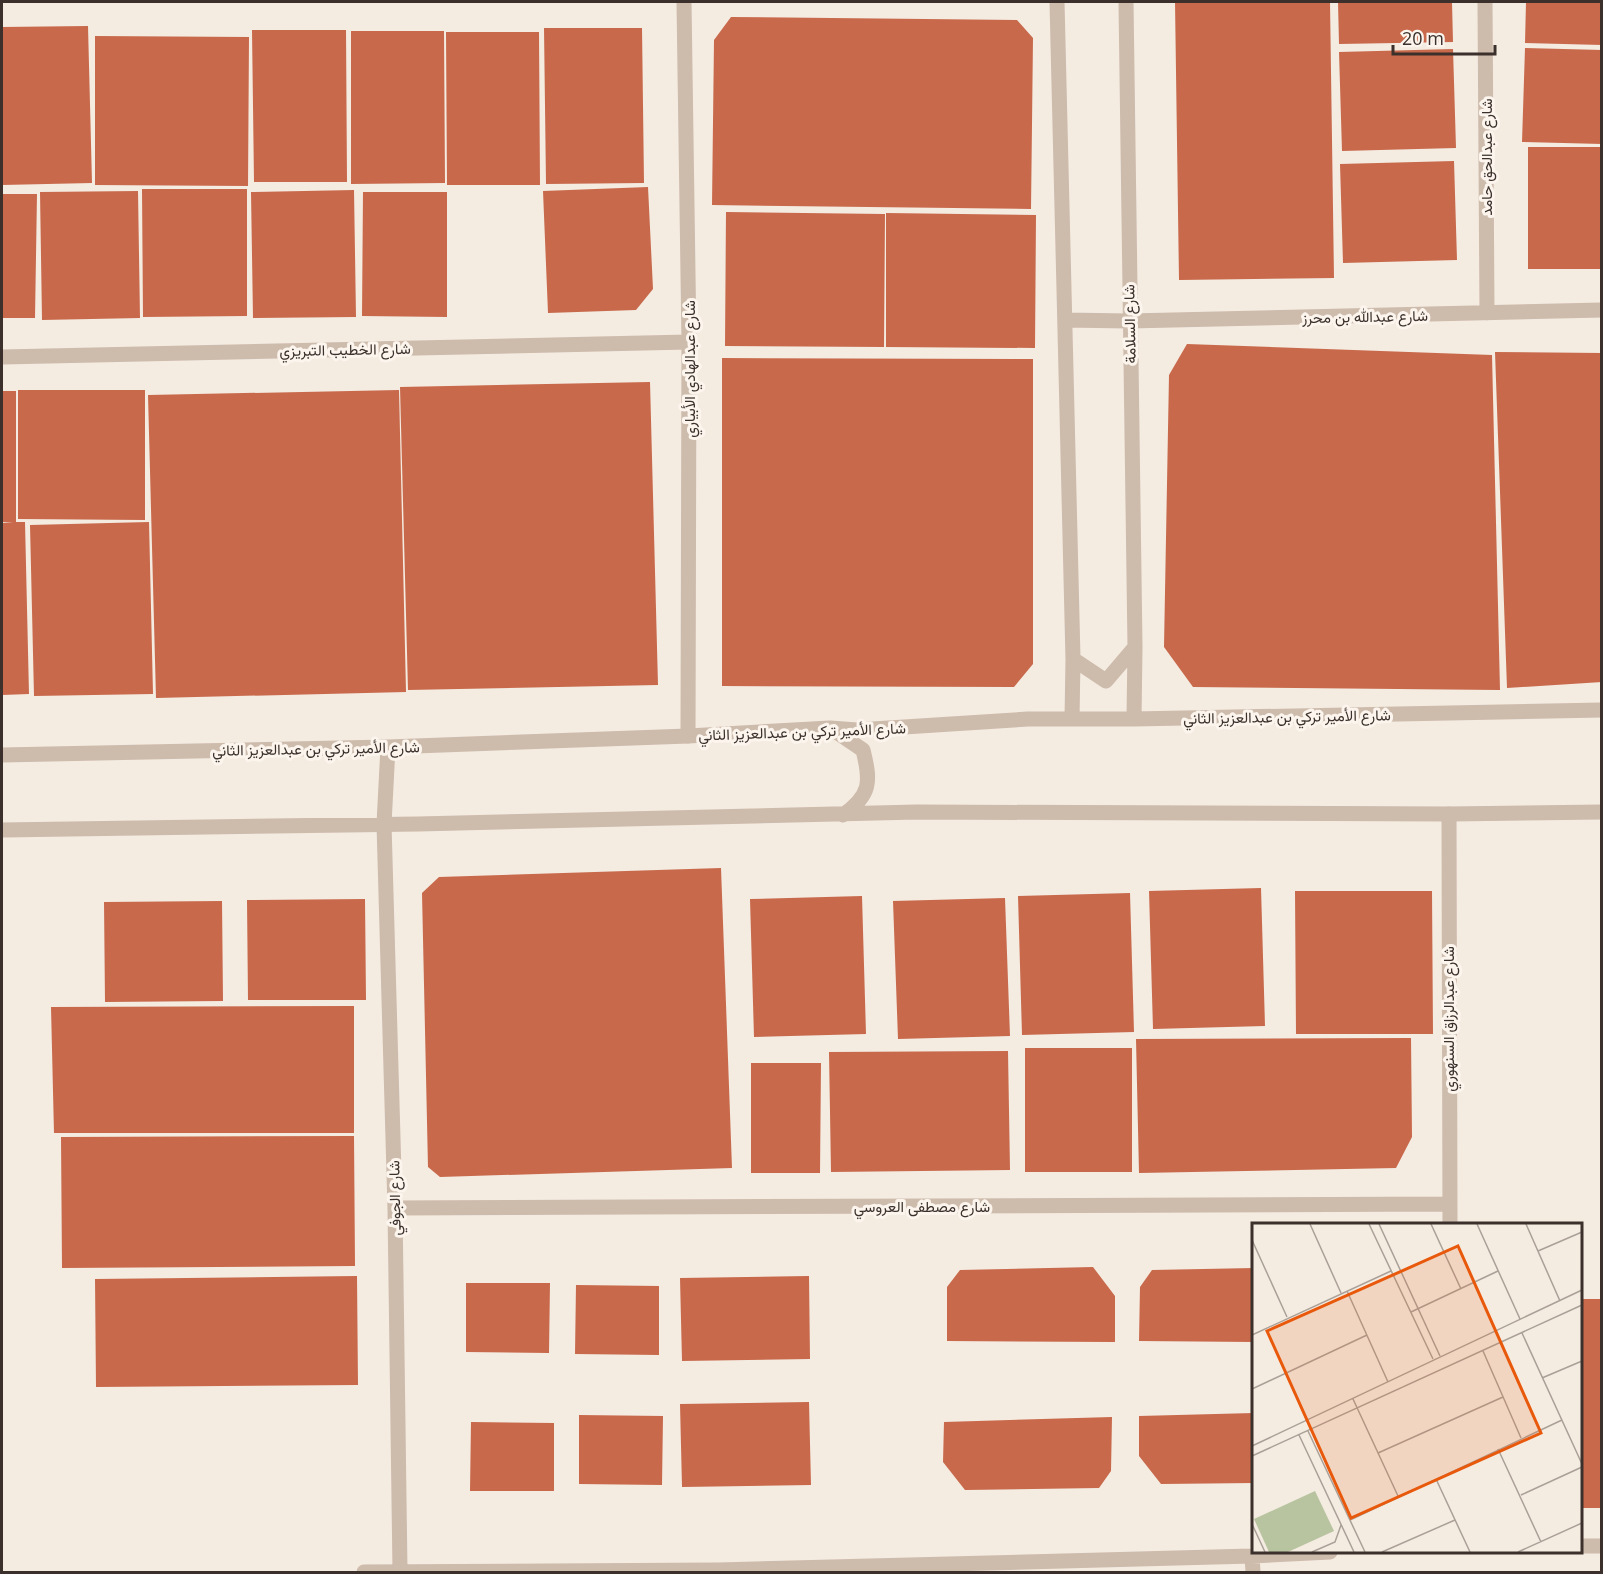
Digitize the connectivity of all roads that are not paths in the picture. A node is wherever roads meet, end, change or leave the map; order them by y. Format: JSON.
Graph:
{"nodes":[{"id":1,"x":684,"y":2,"type":"edge"},
{"id":2,"x":1057,"y":2,"type":"edge"},
{"id":3,"x":1126,"y":2,"type":"edge"},
{"id":4,"x":1485,"y":2,"type":"edge"},
{"id":5,"x":1602,"y":310,"type":"edge"},
{"id":6,"x":1487,"y":313,"type":"junction"},
{"id":7,"x":1065,"y":320,"type":"junction"},
{"id":8,"x":1129,"y":321,"type":"junction"},
{"id":9,"x":689,"y":342,"type":"junction"},
{"id":10,"x":2,"y":357,"type":"edge"},
{"id":11,"x":1135,"y":647,"type":"junction"},
{"id":12,"x":1073,"y":658,"type":"junction"},
{"id":13,"x":1602,"y":710,"type":"edge"},
{"id":14,"x":1072,"y":719,"type":"junction"},
{"id":15,"x":1134,"y":719,"type":"junction"},
{"id":16,"x":830,"y":728,"type":"junction"},
{"id":17,"x":687,"y":736,"type":"junction"},
{"id":18,"x":388,"y":747,"type":"junction"},
{"id":19,"x":2,"y":755,"type":"edge"},
{"id":20,"x":1602,"y":812,"type":"edge"},
{"id":21,"x":843,"y":814,"type":"junction"},
{"id":22,"x":1449,"y":814,"type":"junction"},
{"id":23,"x":384,"y":824,"type":"junction"},
{"id":24,"x":2,"y":830,"type":"edge"},
{"id":25,"x":1450,"y":1204,"type":"junction"},
{"id":26,"x":395,"y":1208,"type":"junction"},
{"id":27,"x":1450,"y":1223,"type":"edge"},
{"id":28,"x":1582,"y":1546,"type":"edge"},
{"id":29,"x":1602,"y":1546,"type":"edge"},
{"id":30,"x":1299,"y":1553,"type":"edge"},
{"id":31,"x":1252,"y":1556,"type":"junction"},
{"id":32,"x":400,"y":1571,"type":"edge"},
{"id":33,"x":719,"y":1571,"type":"edge"},
{"id":34,"x":363,"y":1572,"type":"edge"},
{"id":35,"x":1253,"y":1572,"type":"edge"}],
"edges":[{"from":1,"to":9,"type":"street","name":"شارع عبدالهادي الأبياري"},
{"from":2,"to":7,"type":"street"},
{"from":3,"to":8,"type":"street","name":"شارع السلامة"},
{"from":4,"to":6,"type":"street","name":"شارع عبدالحق حامد"},
{"from":5,"to":6,"type":"street","name":"شارع عبدالله بن محرز"},
{"from":6,"to":8,"type":"street","name":"شارع عبدالله بن محرز"},
{"from":7,"to":8,"type":"street","name":"شارع عبدالله بن محرز"},
{"from":7,"to":12,"type":"street"},
{"from":8,"to":11,"type":"street","name":"شارع السلامة"},
{"from":9,"to":10,"type":"street","name":"شارع الخطيب التبريزي"},
{"from":9,"to":17,"type":"street","name":"شارع عبدالهادي الأبياري"},
{"from":11,"to":12,"type":"street"},
{"from":11,"to":15,"type":"street","name":"شارع السلامة"},
{"from":12,"to":14,"type":"street"},
{"from":13,"to":15,"type":"street","name":"شارع الأمير تركي بن عبدالعزيز الثاني"},
{"from":14,"to":15,"type":"street","name":"شارع الأمير تركي بن عبدالعزيز الثاني"},
{"from":14,"to":16,"type":"street","name":"شارع الأمير تركي بن عبدالعزيز الثاني"},
{"from":16,"to":17,"type":"street","name":"شارع الأمير تركي بن عبدالعزيز الثاني"},
{"from":16,"to":21,"type":"street"},
{"from":17,"to":18,"type":"street","name":"شارع الأمير تركي بن عبدالعزيز الثاني"},
{"from":18,"to":19,"type":"street","name":"شارع الأمير تركي بن عبدالعزيز الثاني"},
{"from":18,"to":23,"type":"street","name":"شارع الجوفي"},
{"from":20,"to":22,"type":"street"},
{"from":21,"to":22,"type":"street"},
{"from":21,"to":23,"type":"street"},
{"from":22,"to":25,"type":"street","name":"شارع عبدالرزاق السنهوري"},
{"from":23,"to":24,"type":"street"},
{"from":23,"to":26,"type":"street","name":"شارع الجوفي"},
{"from":25,"to":26,"type":"street","name":"شارع مصطفى العروسي"},
{"from":25,"to":27,"type":"street","name":"شارع عبدالرزاق السنهوري"},
{"from":26,"to":32,"type":"street","name":"شارع الجوفي"},
{"from":28,"to":29,"type":"street"},
{"from":30,"to":31,"type":"street"},
{"from":31,"to":33,"type":"street"},
{"from":31,"to":35,"type":"street"},
{"from":32,"to":33,"type":"street"},
{"from":32,"to":34,"type":"street"}]}
